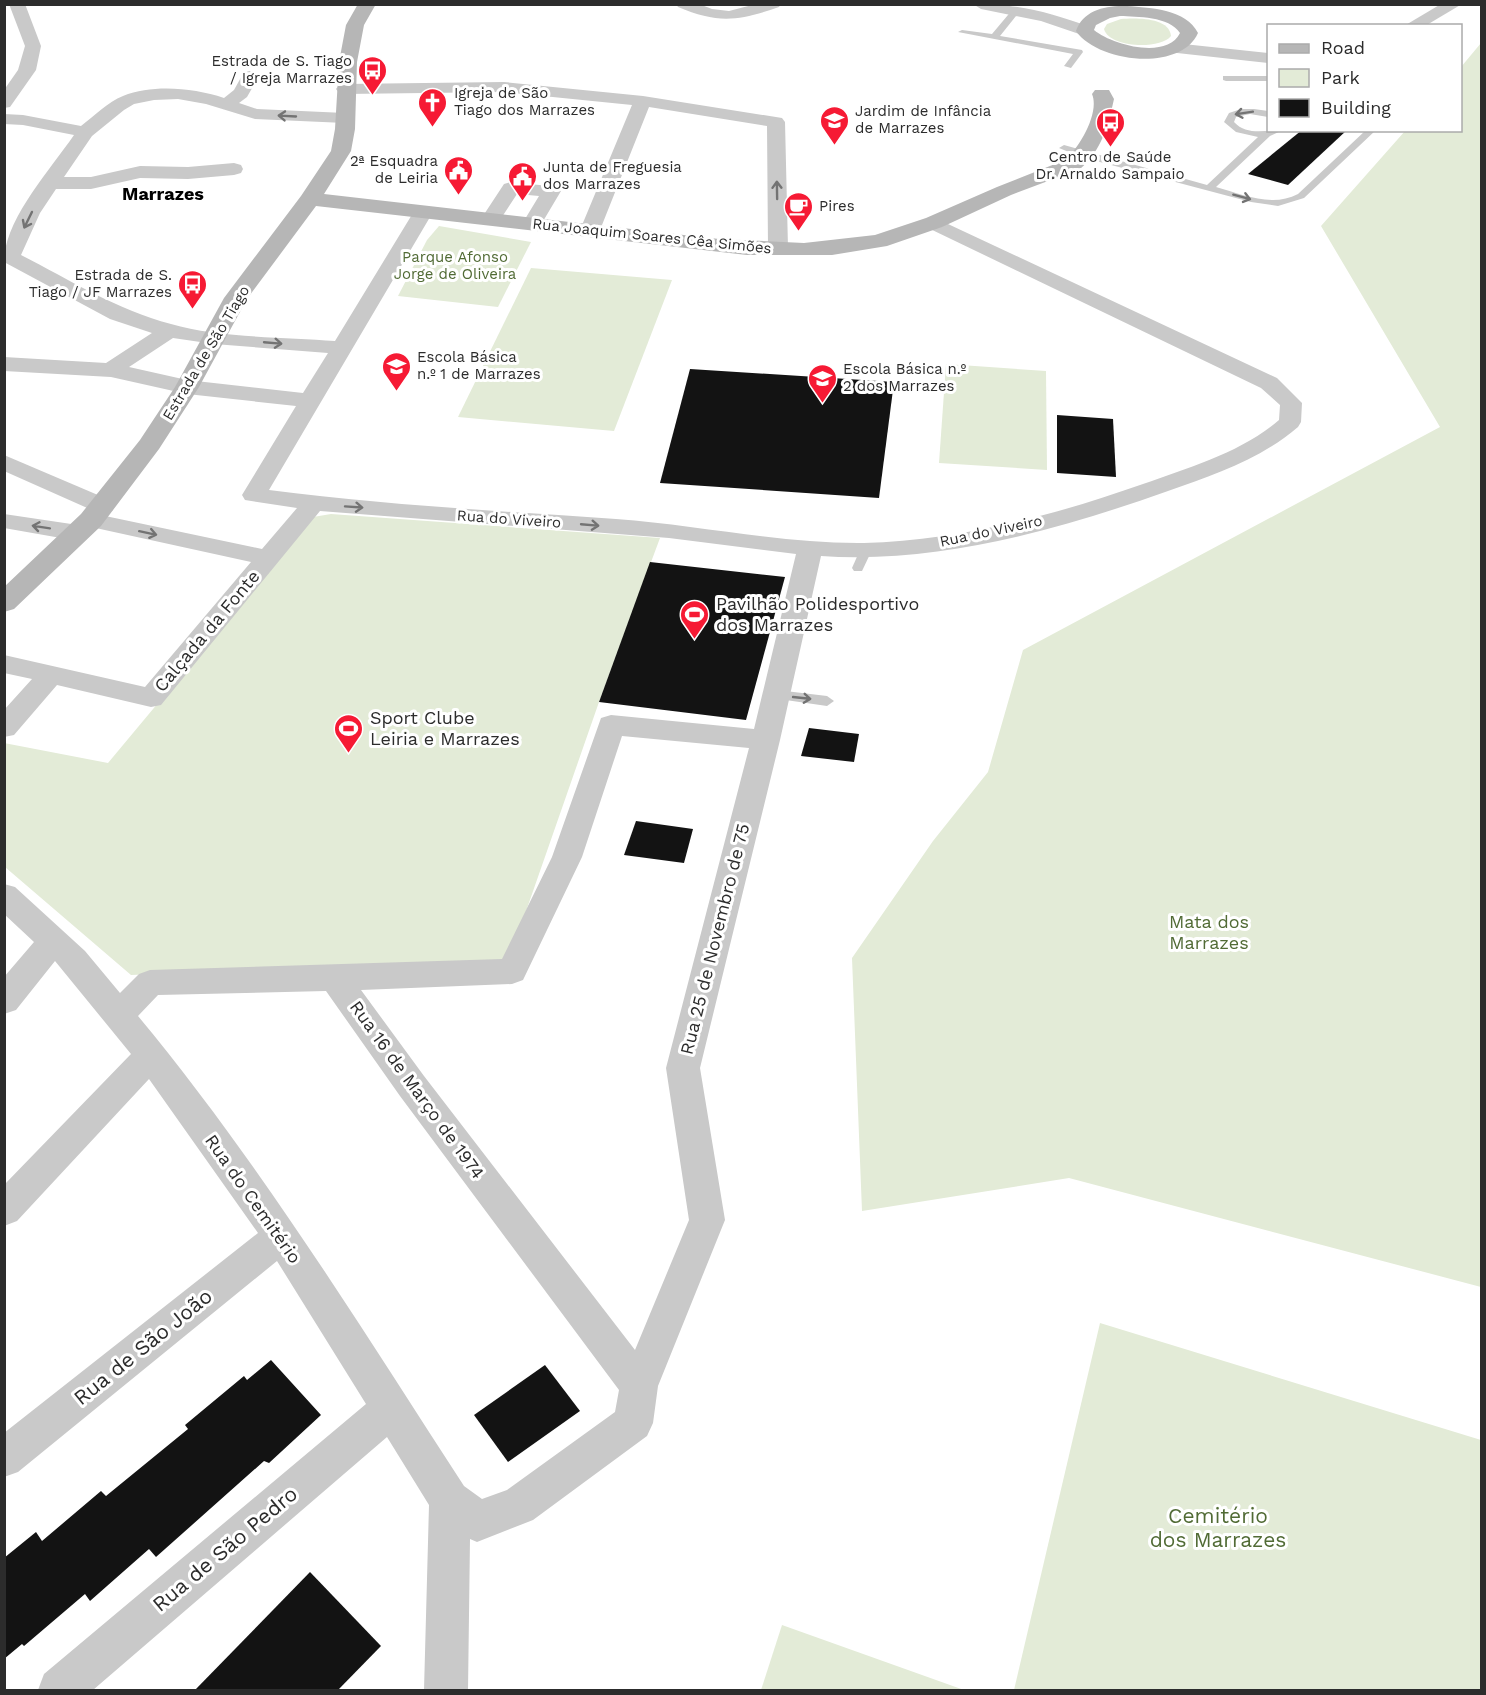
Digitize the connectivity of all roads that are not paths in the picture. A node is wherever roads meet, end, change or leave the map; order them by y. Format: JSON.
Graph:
{"nodes":[{"id":1,"x":17,"y":4,"type":"edge"},
{"id":2,"x":367,"y":4,"type":"edge"},
{"id":3,"x":684,"y":4,"type":"edge"},
{"id":4,"x":773,"y":4,"type":"edge"},
{"id":5,"x":981,"y":4,"type":"edge"},
{"id":6,"x":1454,"y":4,"type":"edge"},
{"id":7,"x":1128,"y":8,"type":"edge"},
{"id":8,"x":1016,"y":11,"type":"junction"},
{"id":9,"x":1167,"y":11,"type":"edge"},
{"id":10,"x":1416,"y":24,"type":"edge"},
{"id":11,"x":1092,"y":31,"type":"junction"},
{"id":12,"x":962,"y":32,"type":"dead end"},
{"id":13,"x":994,"y":38,"type":"junction"},
{"id":14,"x":1180,"y":44,"type":"junction"},
{"id":15,"x":1267,"y":58,"type":"edge"},
{"id":16,"x":1068,"y":66,"type":"dead end"},
{"id":17,"x":250,"y":76,"type":"dead end"},
{"id":18,"x":1226,"y":78,"type":"dead end"},
{"id":19,"x":1267,"y":79,"type":"edge"},
{"id":20,"x":345,"y":89,"type":"junction"},
{"id":21,"x":643,"y":102,"type":"junction"},
{"id":22,"x":4,"y":103,"type":"edge"},
{"id":23,"x":227,"y":104,"type":"junction"},
{"id":24,"x":1267,"y":114,"type":"edge"},
{"id":25,"x":345,"y":118,"type":"junction"},
{"id":26,"x":4,"y":119,"type":"edge"},
{"id":27,"x":760,"y":120,"type":"junction"},
{"id":28,"x":85,"y":132,"type":"junction"},
{"id":29,"x":1273,"y":132,"type":"edge"},
{"id":30,"x":1370,"y":132,"type":"edge"},
{"id":31,"x":1267,"y":134,"type":"junction"},
{"id":32,"x":1064,"y":148,"type":"junction"},
{"id":33,"x":1084,"y":156,"type":"junction"},
{"id":34,"x":234,"y":169,"type":"dead end"},
{"id":35,"x":50,"y":183,"type":"junction"},
{"id":36,"x":1019,"y":185,"type":"junction"},
{"id":37,"x":759,"y":188,"type":"dead end"},
{"id":38,"x":1209,"y":188,"type":"junction"},
{"id":39,"x":310,"y":199,"type":"junction"},
{"id":40,"x":423,"y":212,"type":"junction"},
{"id":41,"x":491,"y":219,"type":"junction"},
{"id":42,"x":933,"y":223,"type":"junction"},
{"id":43,"x":532,"y":224,"type":"junction"},
{"id":44,"x":590,"y":230,"type":"junction"},
{"id":45,"x":764,"y":243,"type":"junction"},
{"id":46,"x":7,"y":256,"type":"edge"},
{"id":47,"x":169,"y":331,"type":"junction"},
{"id":48,"x":214,"y":338,"type":"junction"},
{"id":49,"x":342,"y":348,"type":"junction"},
{"id":50,"x":4,"y":364,"type":"edge"},
{"id":51,"x":111,"y":370,"type":"junction"},
{"id":52,"x":187,"y":387,"type":"junction"},
{"id":53,"x":310,"y":401,"type":"junction"},
{"id":54,"x":4,"y":462,"type":"edge"},
{"id":55,"x":314,"y":503,"type":"junction"},
{"id":56,"x":91,"y":520,"type":"junction"},
{"id":57,"x":4,"y":521,"type":"edge"},
{"id":58,"x":810,"y":548,"type":"junction"},
{"id":59,"x":267,"y":558,"type":"junction"},
{"id":60,"x":4,"y":603,"type":"edge"},
{"id":61,"x":4,"y":664,"type":"edge"},
{"id":62,"x":51,"y":675,"type":"junction"},
{"id":63,"x":777,"y":695,"type":"junction"},
{"id":64,"x":827,"y":700,"type":"dead end"},
{"id":65,"x":4,"y":728,"type":"edge"},
{"id":66,"x":766,"y":740,"type":"junction"},
{"id":67,"x":4,"y":895,"type":"edge"},
{"id":68,"x":53,"y":941,"type":"junction"},
{"id":69,"x":335,"y":978,"type":"junction"},
{"id":70,"x":4,"y":1001,"type":"edge"},
{"id":71,"x":117,"y":1016,"type":"junction"},
{"id":72,"x":151,"y":1055,"type":"junction"},
{"id":73,"x":4,"y":1210,"type":"edge"},
{"id":74,"x":281,"y":1236,"type":"junction"},
{"id":75,"x":639,"y":1386,"type":"junction"},
{"id":76,"x":391,"y":1408,"type":"junction"},
{"id":77,"x":4,"y":1458,"type":"edge"},
{"id":78,"x":463,"y":1510,"type":"junction"},
{"id":79,"x":60,"y":1690,"type":"edge"},
{"id":80,"x":446,"y":1690,"type":"edge"}],
"edges":[{"from":1,"to":22,"type":"street"},
{"from":2,"to":20,"type":"main road","name":"Estrada de São Tiago"},
{"from":3,"to":4,"type":"street"},
{"from":5,"to":8,"type":"street"},
{"from":6,"to":10,"type":"street"},
{"from":7,"to":9,"type":"main road"},
{"from":7,"to":11,"type":"main road"},
{"from":8,"to":11,"type":"street"},
{"from":8,"to":13,"type":"lane"},
{"from":9,"to":14,"type":"main road"},
{"from":11,"to":14,"type":"main road"},
{"from":12,"to":13,"type":"lane"},
{"from":13,"to":16,"type":"lane"},
{"from":14,"to":15,"type":"street"},
{"from":17,"to":23,"type":"street"},
{"from":18,"to":19,"type":"lane"},
{"from":20,"to":21,"type":"street"},
{"from":20,"to":25,"type":"main road","name":"Estrada de São Tiago"},
{"from":21,"to":27,"type":"street"},
{"from":21,"to":44,"type":"street"},
{"from":25,"to":23,"type":"street","one_way":true},
{"from":23,"to":28,"type":"street"},
{"from":24,"to":31,"type":"lane","one_way":true},
{"from":25,"to":39,"type":"main road","name":"Estrada de São Tiago"},
{"from":26,"to":28,"type":"street"},
{"from":27,"to":37,"type":"street"},
{"from":45,"to":27,"type":"street","one_way":true},
{"from":28,"to":35,"type":"street"},
{"from":29,"to":31,"type":"lane"},
{"from":38,"to":30,"type":"lane","one_way":true},
{"from":31,"to":38,"type":"lane"},
{"from":32,"to":33,"type":"lane"},
{"from":32,"to":33,"type":"main road","name":"Rua Joaquim Soares Cêa Simões"},
{"from":32,"to":36,"type":"main road","name":"Rua Joaquim Soares Cêa Simões"},
{"from":33,"to":36,"type":"main road","name":"Rua Joaquim Soares Cêa Simões"},
{"from":33,"to":38,"type":"lane"},
{"from":34,"to":35,"type":"street"},
{"from":35,"to":46,"type":"street","one_way":true},
{"from":36,"to":42,"type":"main road","name":"Rua Joaquim Soares Cêa Simões"},
{"from":39,"to":40,"type":"main road","name":"Rua Joaquim Soares Cêa Simões"},
{"from":39,"to":48,"type":"main road","name":"Estrada de São Tiago"},
{"from":40,"to":41,"type":"main road","name":"Rua Joaquim Soares Cêa Simões"},
{"from":40,"to":49,"type":"street"},
{"from":41,"to":43,"type":"main road","name":"Rua Joaquim Soares Cêa Simões"},
{"from":41,"to":43,"type":"street"},
{"from":42,"to":45,"type":"main road","name":"Rua Joaquim Soares Cêa Simões"},
{"from":42,"to":58,"type":"street","name":"Rua do Viveiro"},
{"from":43,"to":44,"type":"main road","name":"Rua Joaquim Soares Cêa Simões"},
{"from":44,"to":45,"type":"main road","name":"Rua Joaquim Soares Cêa Simões"},
{"from":46,"to":47,"type":"street"},
{"from":47,"to":48,"type":"street"},
{"from":47,"to":51,"type":"street"},
{"from":48,"to":49,"type":"street","one_way":true},
{"from":48,"to":52,"type":"main road","name":"Estrada de São Tiago"},
{"from":49,"to":53,"type":"street"},
{"from":50,"to":51,"type":"street"},
{"from":51,"to":52,"type":"street"},
{"from":52,"to":53,"type":"street"},
{"from":52,"to":56,"type":"main road","name":"Estrada de São Tiago"},
{"from":53,"to":55,"type":"street","name":"Rua do Viveiro"},
{"from":54,"to":56,"type":"street"},
{"from":55,"to":58,"type":"street","name":"Rua do Viveiro","one_way":true},
{"from":55,"to":59,"type":"street"},
{"from":56,"to":57,"type":"street","one_way":true},
{"from":56,"to":59,"type":"street","one_way":true},
{"from":56,"to":60,"type":"main road","name":"Estrada de São Tiago"},
{"from":58,"to":63,"type":"street","name":"Rua 25 de Novembro de 75"},
{"from":59,"to":62,"type":"street","name":"Calçada da Fonte"},
{"from":61,"to":62,"type":"street","name":"Calçada da Fonte"},
{"from":62,"to":65,"type":"street"},
{"from":63,"to":64,"type":"lane","one_way":true},
{"from":63,"to":66,"type":"street","name":"Rua 25 de Novembro de 75"},
{"from":66,"to":69,"type":"street"},
{"from":66,"to":75,"type":"street","name":"Rua 25 de Novembro de 75"},
{"from":67,"to":68,"type":"street","name":"Rua do Cemitério"},
{"from":68,"to":70,"type":"street"},
{"from":68,"to":71,"type":"street","name":"Rua do Cemitério"},
{"from":69,"to":71,"type":"street"},
{"from":69,"to":75,"type":"street","name":"Rua 16 de Março de 1974"},
{"from":71,"to":72,"type":"street","name":"Rua do Cemitério"},
{"from":72,"to":73,"type":"street"},
{"from":72,"to":74,"type":"street","name":"Rua do Cemitério"},
{"from":74,"to":76,"type":"street","name":"Rua do Cemitério"},
{"from":74,"to":77,"type":"street","name":"Rua de São João"},
{"from":75,"to":78,"type":"street","name":"Rua 25 de Novembro de 75"},
{"from":76,"to":78,"type":"street","name":"Rua do Cemitério"},
{"from":76,"to":79,"type":"street","name":"Rua de São Pedro"},
{"from":78,"to":80,"type":"street"}]}
